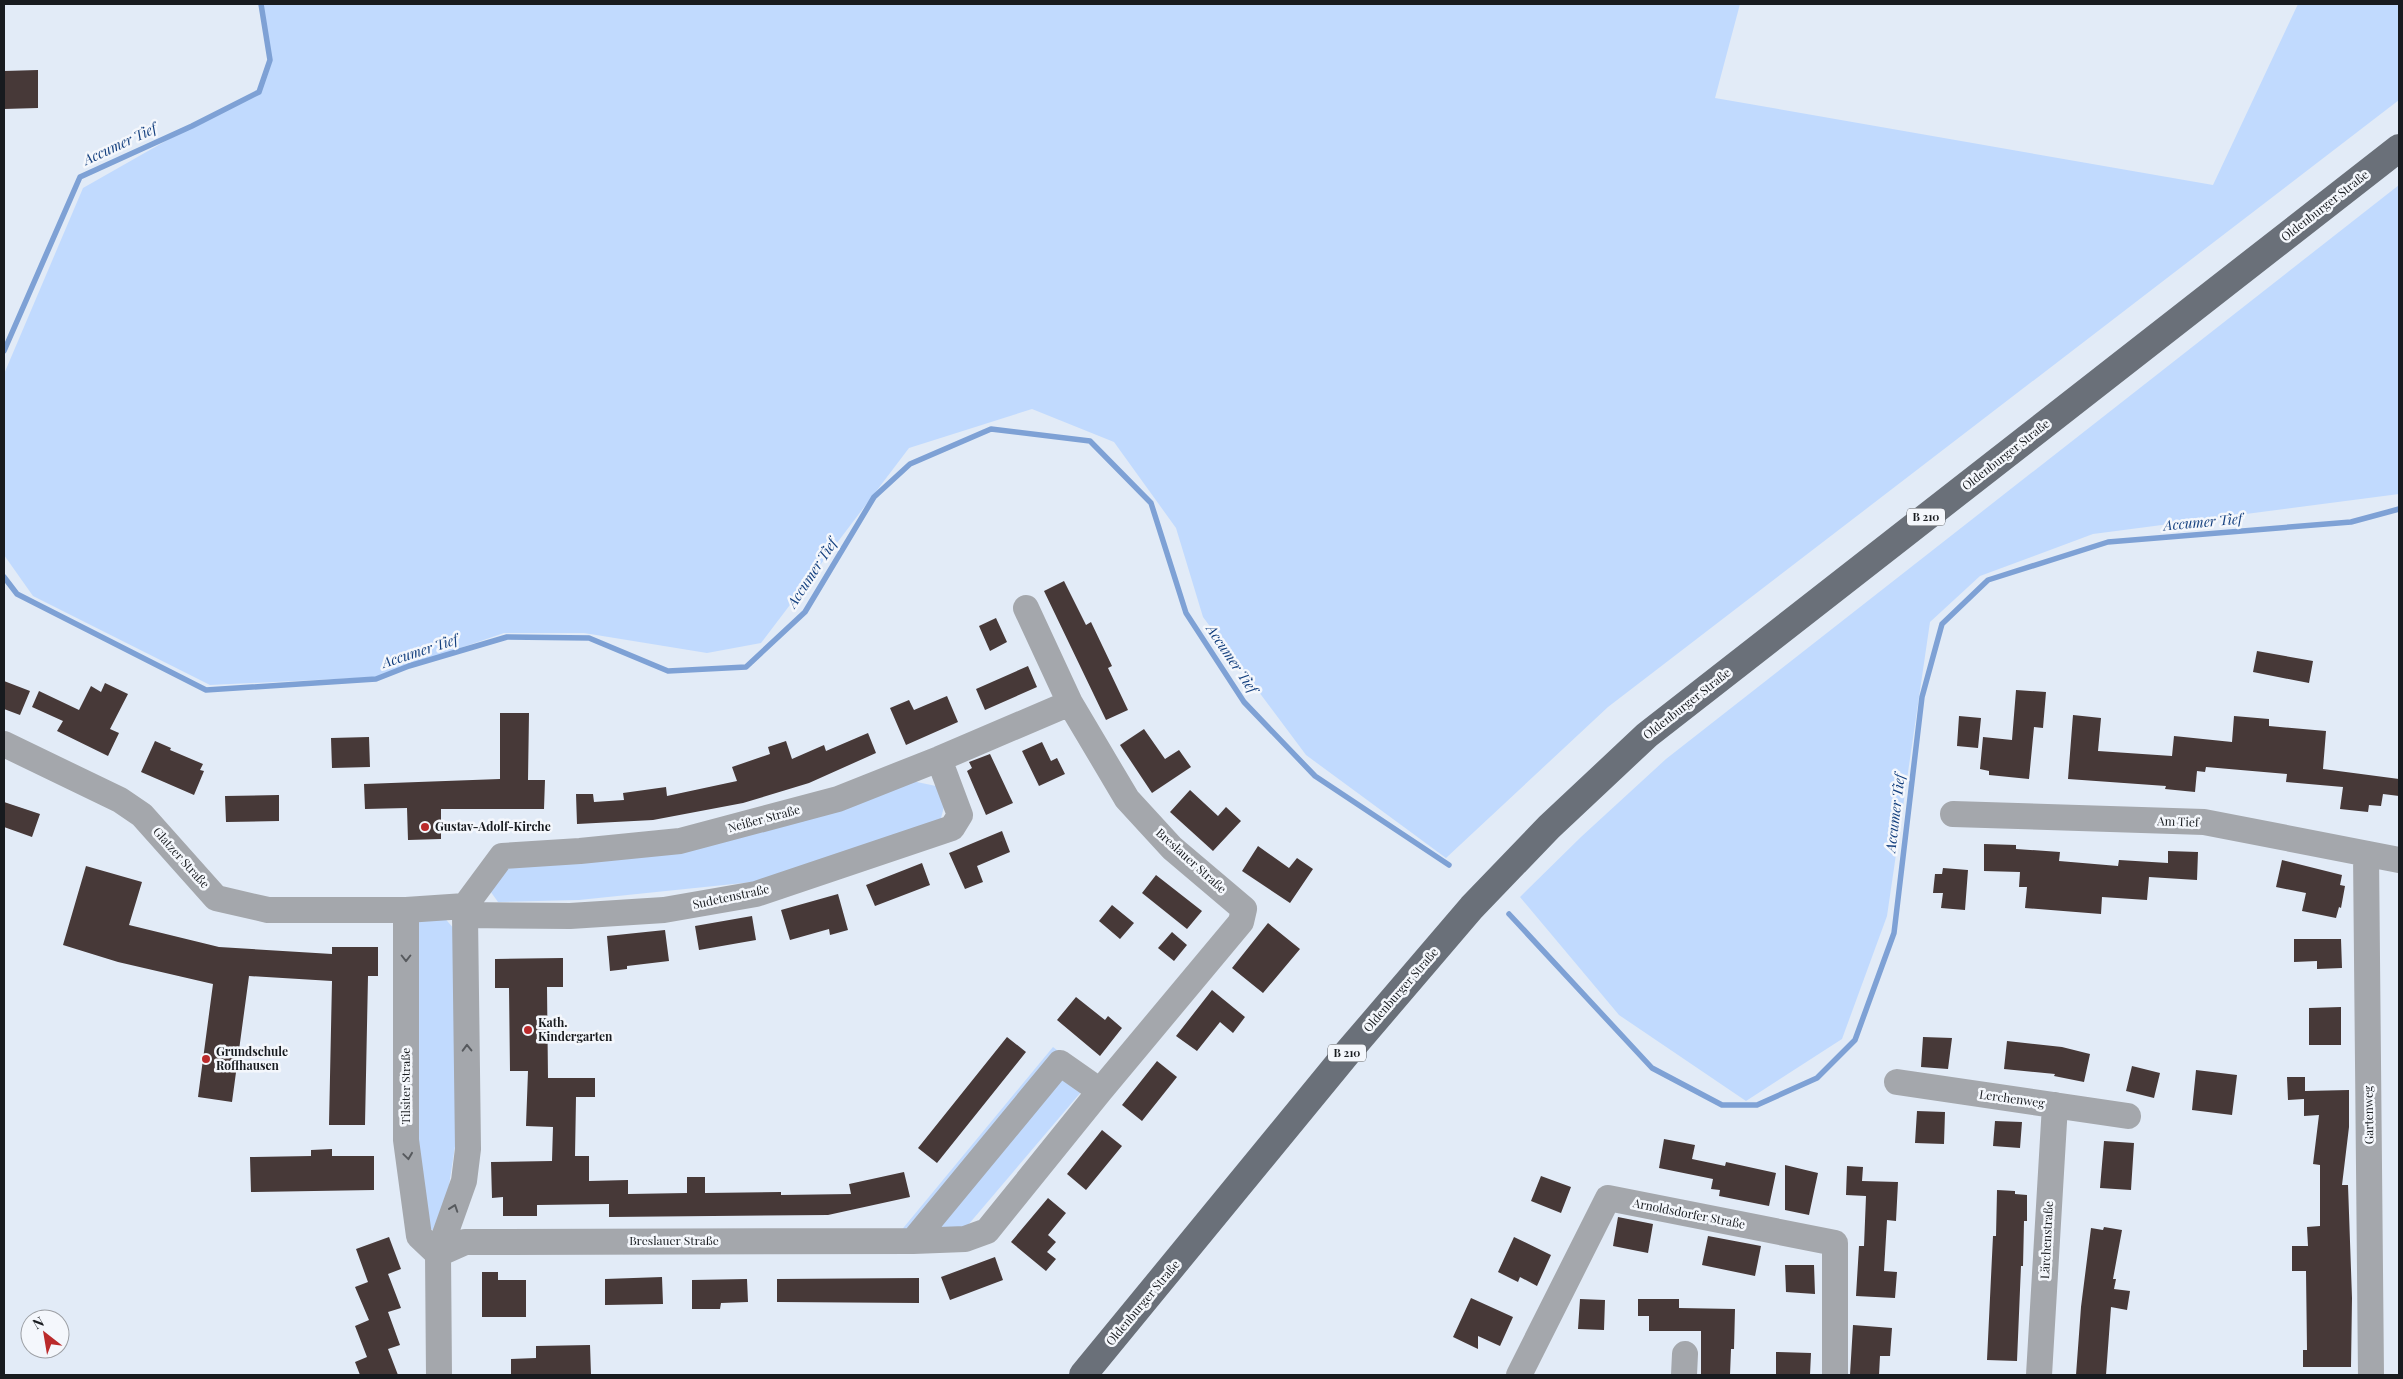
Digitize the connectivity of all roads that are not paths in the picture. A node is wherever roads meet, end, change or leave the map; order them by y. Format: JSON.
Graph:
{"nodes":[{"id":1,"x":2399,"y":148,"type":"edge"},
{"id":2,"x":1026,"y":608,"type":"dead end"},
{"id":3,"x":1070,"y":703,"type":"junction"},
{"id":4,"x":4,"y":744,"type":"edge"},
{"id":5,"x":939,"y":759,"type":"junction"},
{"id":6,"x":1954,"y":814,"type":"dead end"},
{"id":7,"x":2366,"y":854,"type":"junction"},
{"id":8,"x":2399,"y":860,"type":"edge"},
{"id":9,"x":406,"y":910,"type":"junction"},
{"id":10,"x":465,"y":911,"type":"junction"},
{"id":11,"x":1897,"y":1082,"type":"dead end"},
{"id":12,"x":1100,"y":1091,"type":"junction"},
{"id":13,"x":2055,"y":1105,"type":"junction"},
{"id":14,"x":2128,"y":1116,"type":"dead end"},
{"id":15,"x":914,"y":1241,"type":"junction"},
{"id":16,"x":438,"y":1254,"type":"junction"},
{"id":17,"x":439,"y":1375,"type":"edge"},
{"id":18,"x":1083,"y":1375,"type":"edge"},
{"id":19,"x":1519,"y":1375,"type":"edge"},
{"id":20,"x":1835,"y":1375,"type":"edge"},
{"id":21,"x":2040,"y":1375,"type":"edge"},
{"id":22,"x":2371,"y":1375,"type":"edge"}],
"edges":[{"from":1,"to":18,"type":"main road","name":"Oldenburger Straße","number":"B 210"},
{"from":2,"to":3,"type":"street","name":"Breslauer Straße"},
{"from":3,"to":5,"type":"street","name":"Neißer Straße"},
{"from":3,"to":12,"type":"street","name":"Breslauer Straße"},
{"from":4,"to":9,"type":"street","name":"Glatzer Straße"},
{"from":5,"to":10,"type":"street","name":"Neißer Straße"},
{"from":5,"to":10,"type":"street","name":"Sudetenstraße"},
{"from":6,"to":7,"type":"street","name":"Am Tief"},
{"from":7,"to":8,"type":"street","name":"Am Tief"},
{"from":7,"to":22,"type":"street","name":"Gartenweg"},
{"from":9,"to":10,"type":"street","name":"Glatzer Straße"},
{"from":9,"to":16,"type":"street","name":"Tilsiter Straße","one_way":true},
{"from":16,"to":10,"type":"street","one_way":true},
{"from":11,"to":13,"type":"street","name":"Lerchenweg"},
{"from":12,"to":15,"type":"street","name":"Breslauer Straße"},
{"from":12,"to":15,"type":"street"},
{"from":13,"to":14,"type":"street","name":"Lerchenweg"},
{"from":13,"to":21,"type":"street","name":"Lärchenstraße"},
{"from":15,"to":16,"type":"street","name":"Breslauer Straße"},
{"from":16,"to":17,"type":"street"},
{"from":19,"to":20,"type":"street","name":"Arnoldsdorfer Straße"}]}
